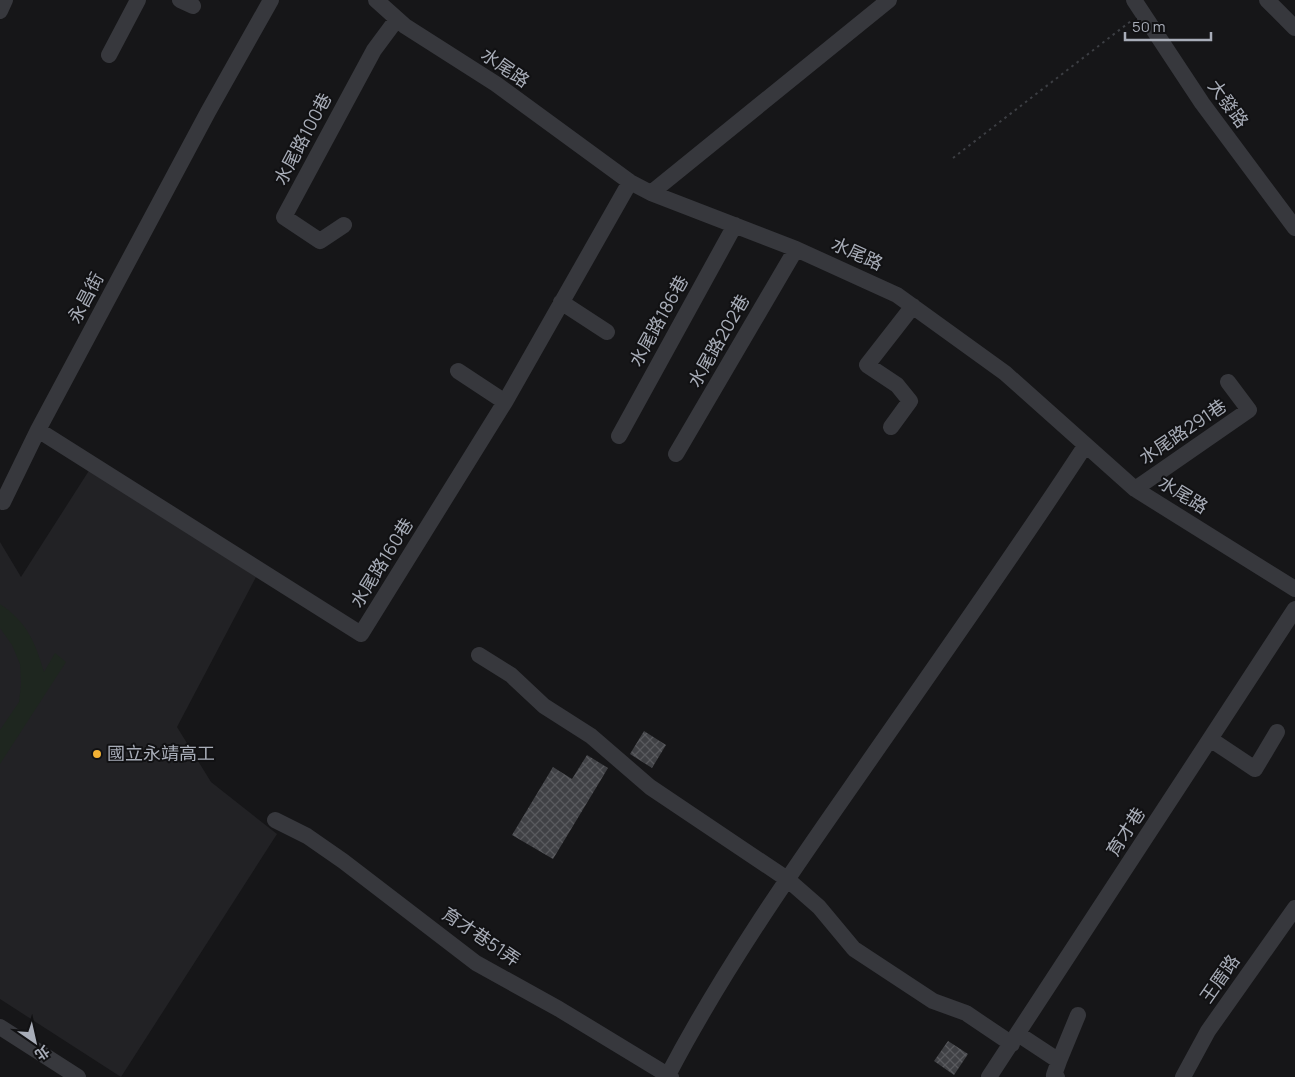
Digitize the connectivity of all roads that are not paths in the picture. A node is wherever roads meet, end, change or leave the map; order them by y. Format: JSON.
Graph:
{"nodes":[{"id":1,"x":5,"y":0,"type":"edge"},
{"id":2,"x":138,"y":0,"type":"edge"},
{"id":3,"x":271,"y":0,"type":"edge"},
{"id":4,"x":376,"y":0,"type":"edge"},
{"id":5,"x":889,"y":0,"type":"edge"},
{"id":6,"x":1267,"y":0,"type":"edge"},
{"id":7,"x":1138,"y":6,"type":"edge"},
{"id":8,"x":0,"y":11,"type":"edge"},
{"id":9,"x":397,"y":19,"type":"junction"},
{"id":10,"x":1295,"y":28,"type":"edge"},
{"id":11,"x":109,"y":55,"type":"dead end"},
{"id":12,"x":630,"y":182,"type":"junction"},
{"id":13,"x":651,"y":193,"type":"junction"},
{"id":14,"x":344,"y":225,"type":"dead end"},
{"id":15,"x":735,"y":225,"type":"junction"},
{"id":16,"x":1295,"y":228,"type":"edge"},
{"id":17,"x":796,"y":249,"type":"junction"},
{"id":18,"x":561,"y":302,"type":"junction"},
{"id":19,"x":912,"y":306,"type":"junction"},
{"id":20,"x":608,"y":332,"type":"dead end"},
{"id":21,"x":458,"y":371,"type":"dead end"},
{"id":22,"x":1228,"y":382,"type":"dead end"},
{"id":23,"x":505,"y":402,"type":"junction"},
{"id":24,"x":891,"y":427,"type":"dead end"},
{"id":25,"x":38,"y":430,"type":"junction"},
{"id":26,"x":619,"y":436,"type":"dead end"},
{"id":27,"x":1085,"y":446,"type":"junction"},
{"id":28,"x":676,"y":454,"type":"dead end"},
{"id":29,"x":1135,"y":489,"type":"junction"},
{"id":30,"x":0,"y":500,"type":"edge"},
{"id":31,"x":1295,"y":589,"type":"edge"},
{"id":32,"x":1295,"y":609,"type":"edge"},
{"id":33,"x":479,"y":655,"type":"dead end"},
{"id":34,"x":1277,"y":732,"type":"dead end"},
{"id":35,"x":1210,"y":739,"type":"junction"},
{"id":36,"x":275,"y":820,"type":"dead end"},
{"id":37,"x":787,"y":878,"type":"junction"},
{"id":38,"x":1295,"y":908,"type":"edge"},
{"id":39,"x":1078,"y":1016,"type":"dead end"},
{"id":40,"x":0,"y":1027,"type":"edge"},
{"id":41,"x":1015,"y":1039,"type":"junction"},
{"id":42,"x":1058,"y":1069,"type":"edge"},
{"id":43,"x":670,"y":1076,"type":"edge"},
{"id":44,"x":78,"y":1077,"type":"edge"},
{"id":45,"x":989,"y":1077,"type":"edge"},
{"id":46,"x":1183,"y":1077,"type":"edge"}],
"edges":[{"from":1,"to":8,"type":"street"},
{"from":2,"to":11,"type":"street"},
{"from":3,"to":25,"type":"street","name":"永昌街"},
{"from":4,"to":9,"type":"street","name":"水尾路"},
{"from":5,"to":13,"type":"street"},
{"from":6,"to":10,"type":"street"},
{"from":7,"to":16,"type":"street","name":"大發路"},
{"from":9,"to":12,"type":"street","name":"水尾路"},
{"from":9,"to":14,"type":"street","name":"水尾路100巷"},
{"from":12,"to":13,"type":"street","name":"水尾路"},
{"from":12,"to":18,"type":"street","name":"水尾路160巷"},
{"from":13,"to":15,"type":"street","name":"水尾路"},
{"from":15,"to":17,"type":"street","name":"水尾路"},
{"from":15,"to":26,"type":"street","name":"水尾路186巷"},
{"from":17,"to":19,"type":"street","name":"水尾路"},
{"from":17,"to":28,"type":"street","name":"水尾路202巷"},
{"from":18,"to":20,"type":"street"},
{"from":18,"to":23,"type":"street","name":"水尾路160巷"},
{"from":19,"to":24,"type":"street"},
{"from":19,"to":27,"type":"street","name":"水尾路"},
{"from":21,"to":23,"type":"street"},
{"from":22,"to":29,"type":"street","name":"水尾路291巷"},
{"from":23,"to":25,"type":"street","name":"水尾路160巷"},
{"from":25,"to":30,"type":"street","name":"永昌街"},
{"from":27,"to":29,"type":"street","name":"水尾路"},
{"from":27,"to":37,"type":"street"},
{"from":29,"to":31,"type":"street","name":"水尾路"},
{"from":32,"to":35,"type":"street","name":"育才巷"},
{"from":33,"to":37,"type":"street"},
{"from":34,"to":35,"type":"street"},
{"from":35,"to":41,"type":"street","name":"育才巷"},
{"from":36,"to":43,"type":"street","name":"育才巷51弄"},
{"from":37,"to":41,"type":"street"},
{"from":37,"to":43,"type":"street"},
{"from":38,"to":46,"type":"street","name":"王厝路"},
{"from":39,"to":42,"type":"street"},
{"from":40,"to":44,"type":"street"},
{"from":41,"to":42,"type":"street"},
{"from":41,"to":45,"type":"street","name":"育才巷"}]}
